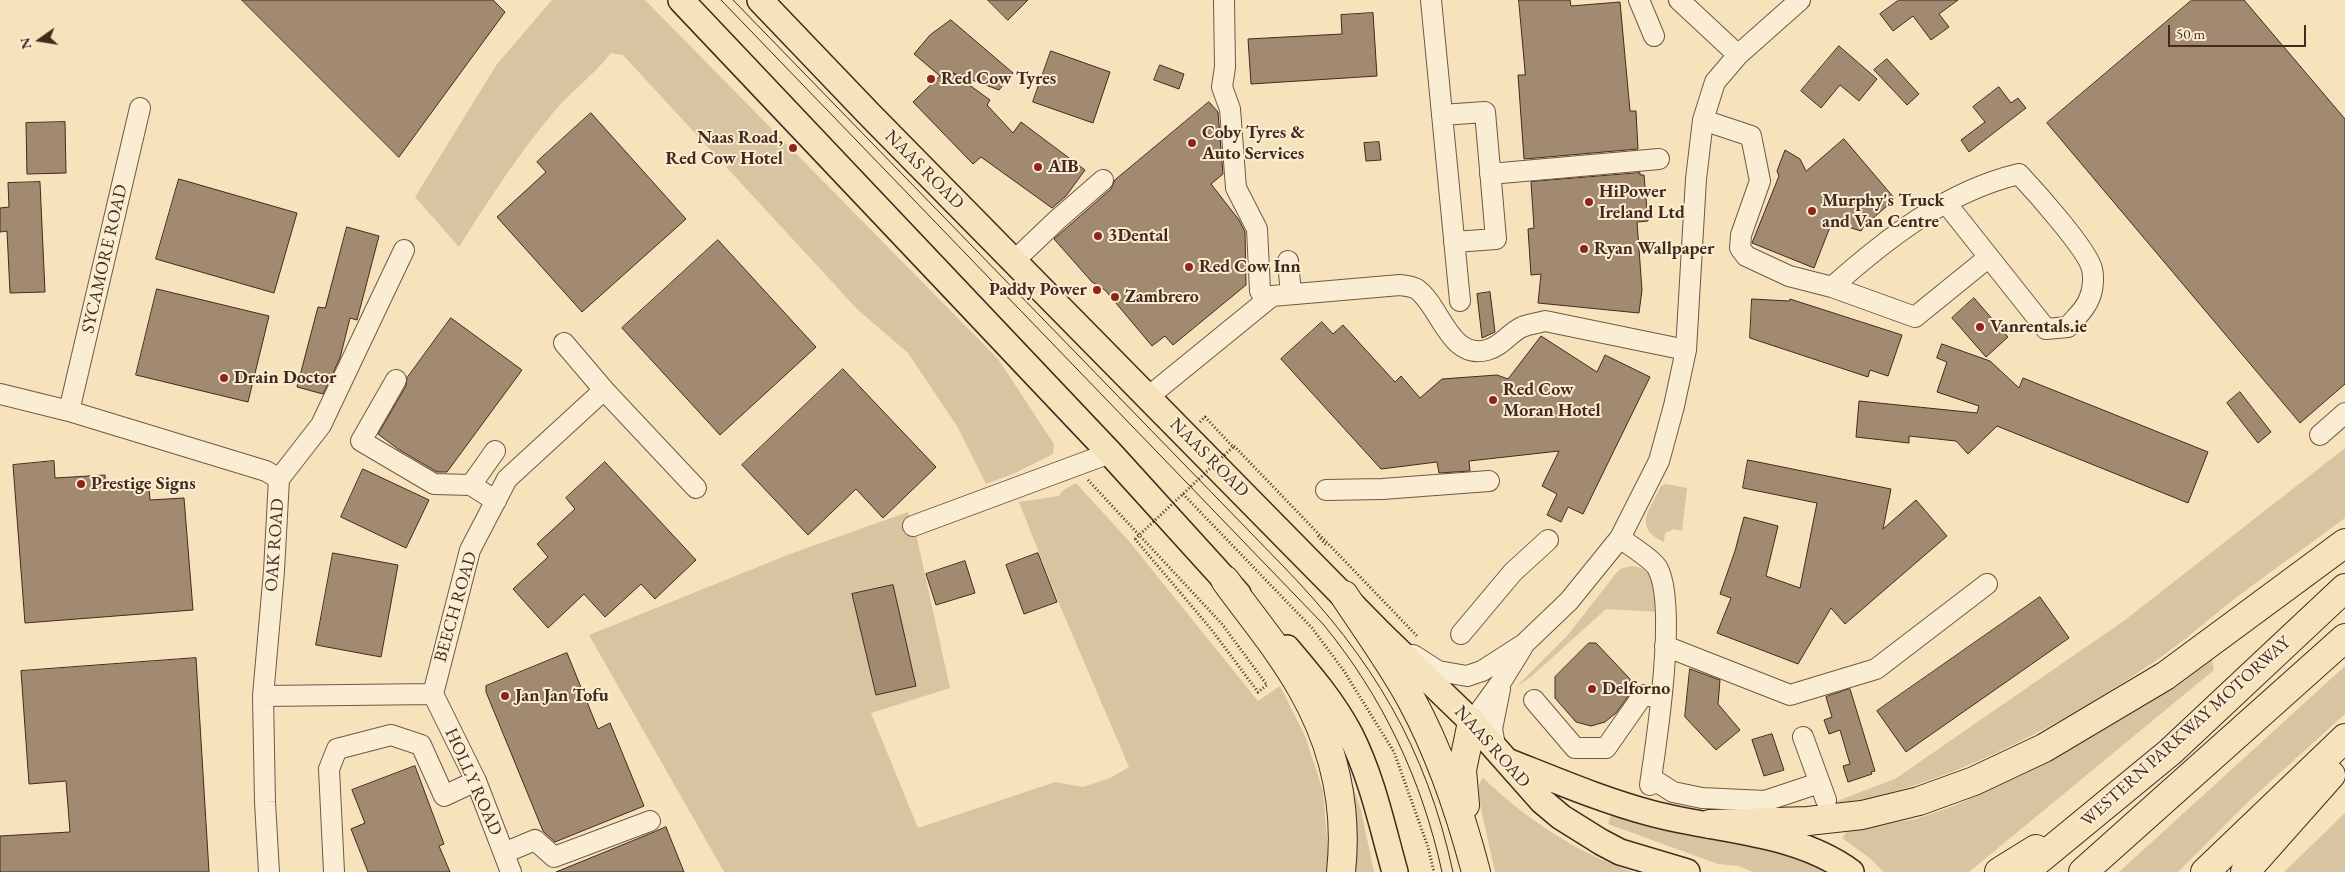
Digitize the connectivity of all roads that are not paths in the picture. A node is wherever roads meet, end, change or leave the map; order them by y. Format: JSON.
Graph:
{"nodes":[{"id":1,"x":681,"y":0,"type":"edge"},
{"id":2,"x":760,"y":0,"type":"edge"},
{"id":3,"x":1224,"y":0,"type":"edge"},
{"id":4,"x":1431,"y":0,"type":"edge"},
{"id":5,"x":1639,"y":0,"type":"edge"},
{"id":6,"x":1679,"y":0,"type":"edge"},
{"id":7,"x":1800,"y":0,"type":"edge"},
{"id":8,"x":1654,"y":36,"type":"dead end"},
{"id":9,"x":1738,"y":54,"type":"junction"},
{"id":10,"x":140,"y":108,"type":"dead end"},
{"id":11,"x":1442,"y":115,"type":"junction"},
{"id":12,"x":1703,"y":120,"type":"junction"},
{"id":13,"x":1659,"y":158,"type":"dead end"},
{"id":14,"x":1490,"y":174,"type":"junction"},
{"id":15,"x":1104,"y":180,"type":"dead end"},
{"id":16,"x":1946,"y":203,"type":"junction"},
{"id":17,"x":1454,"y":242,"type":"junction"},
{"id":18,"x":404,"y":250,"type":"dead end"},
{"id":19,"x":1989,"y":257,"type":"junction"},
{"id":20,"x":1014,"y":261,"type":"junction"},
{"id":21,"x":1288,"y":261,"type":"dead end"},
{"id":22,"x":1832,"y":287,"type":"junction"},
{"id":23,"x":1290,"y":294,"type":"junction"},
{"id":24,"x":1266,"y":299,"type":"junction"},
{"id":25,"x":1460,"y":301,"type":"dead end"},
{"id":26,"x":564,"y":343,"type":"dead end"},
{"id":27,"x":1686,"y":350,"type":"junction"},
{"id":28,"x":396,"y":380,"type":"dead end"},
{"id":29,"x":604,"y":390,"type":"junction"},
{"id":30,"x":0,"y":394,"type":"edge"},
{"id":31,"x":1148,"y":396,"type":"junction"},
{"id":32,"x":69,"y":411,"type":"junction"},
{"id":33,"x":2345,"y":413,"type":"edge"},
{"id":34,"x":2320,"y":436,"type":"dead end"},
{"id":35,"x":495,"y":451,"type":"dead end"},
{"id":36,"x":1110,"y":453,"type":"junction"},
{"id":37,"x":279,"y":479,"type":"junction"},
{"id":38,"x":1488,"y":480,"type":"dead end"},
{"id":39,"x":471,"y":484,"type":"junction"},
{"id":40,"x":696,"y":488,"type":"dead end"},
{"id":41,"x":1326,"y":490,"type":"dead end"},
{"id":42,"x":496,"y":501,"type":"junction"},
{"id":43,"x":913,"y":526,"type":"dead end"},
{"id":44,"x":1620,"y":538,"type":"junction"},
{"id":45,"x":1548,"y":540,"type":"dead end"},
{"id":46,"x":2345,"y":543,"type":"edge"},
{"id":47,"x":1225,"y":580,"type":"junction"},
{"id":48,"x":1987,"y":584,"type":"dead end"},
{"id":49,"x":2345,"y":588,"type":"edge"},
{"id":50,"x":1344,"y":595,"type":"junction"},
{"id":51,"x":1381,"y":634,"type":"junction"},
{"id":52,"x":1461,"y":634,"type":"dead end"},
{"id":53,"x":2345,"y":638,"type":"edge"},
{"id":54,"x":1524,"y":644,"type":"junction"},
{"id":55,"x":1665,"y":646,"type":"junction"},
{"id":56,"x":1501,"y":682,"type":"junction"},
{"id":57,"x":433,"y":694,"type":"junction"},
{"id":58,"x":262,"y":696,"type":"junction"},
{"id":59,"x":1660,"y":698,"type":"junction"},
{"id":60,"x":1534,"y":700,"type":"dead end"},
{"id":61,"x":1472,"y":722,"type":"junction"},
{"id":62,"x":1803,"y":737,"type":"dead end"},
{"id":63,"x":2345,"y":738,"type":"edge"},
{"id":64,"x":1502,"y":755,"type":"junction"},
{"id":65,"x":2345,"y":759,"type":"edge"},
{"id":66,"x":476,"y":782,"type":"junction"},
{"id":67,"x":650,"y":821,"type":"dead end"},
{"id":68,"x":1710,"y":824,"type":"junction"},
{"id":69,"x":2068,"y":837,"type":"junction"},
{"id":70,"x":1468,"y":842,"type":"junction"},
{"id":71,"x":504,"y":853,"type":"junction"},
{"id":72,"x":269,"y":872,"type":"edge"},
{"id":73,"x":334,"y":872,"type":"edge"},
{"id":74,"x":511,"y":872,"type":"edge"},
{"id":75,"x":1341,"y":872,"type":"edge"},
{"id":76,"x":1395,"y":872,"type":"edge"},
{"id":77,"x":1476,"y":872,"type":"edge"},
{"id":78,"x":1687,"y":872,"type":"edge"},
{"id":79,"x":1851,"y":872,"type":"edge"},
{"id":80,"x":1999,"y":872,"type":"edge"},
{"id":81,"x":2024,"y":872,"type":"edge"},
{"id":82,"x":2083,"y":872,"type":"edge"},
{"id":83,"x":2205,"y":872,"type":"edge"},
{"id":84,"x":2245,"y":872,"type":"edge"}],
"edges":[{"from":1,"to":36,"type":"main road"},
{"from":2,"to":20,"type":"main road","name":"NAAS ROAD"},
{"from":3,"to":24,"type":"street"},
{"from":4,"to":11,"type":"street"},
{"from":5,"to":8,"type":"street"},
{"from":6,"to":9,"type":"street"},
{"from":7,"to":9,"type":"street"},
{"from":9,"to":12,"type":"street"},
{"from":10,"to":32,"type":"street","name":"SYCAMORE ROAD"},
{"from":11,"to":14,"type":"street"},
{"from":11,"to":17,"type":"street"},
{"from":12,"to":22,"type":"street"},
{"from":12,"to":27,"type":"street"},
{"from":13,"to":14,"type":"street"},
{"from":14,"to":17,"type":"street"},
{"from":15,"to":20,"type":"street"},
{"from":16,"to":19,"type":"street"},
{"from":16,"to":19,"type":"street"},
{"from":16,"to":22,"type":"street"},
{"from":17,"to":25,"type":"street"},
{"from":18,"to":37,"type":"street","name":"OAK ROAD"},
{"from":19,"to":22,"type":"street"},
{"from":20,"to":31,"type":"main road","name":"NAAS ROAD"},
{"from":21,"to":23,"type":"street"},
{"from":23,"to":24,"type":"street"},
{"from":23,"to":27,"type":"street"},
{"from":24,"to":31,"type":"street"},
{"from":26,"to":29,"type":"street"},
{"from":27,"to":44,"type":"street"},
{"from":28,"to":39,"type":"street"},
{"from":29,"to":40,"type":"street"},
{"from":29,"to":42,"type":"street","name":"BEECH ROAD"},
{"from":30,"to":32,"type":"street"},
{"from":31,"to":50,"type":"main road","name":"NAAS ROAD"},
{"from":32,"to":37,"type":"street"},
{"from":33,"to":34,"type":"street"},
{"from":35,"to":39,"type":"street"},
{"from":36,"to":43,"type":"street"},
{"from":36,"to":47,"type":"main road"},
{"from":37,"to":58,"type":"street","name":"OAK ROAD"},
{"from":38,"to":41,"type":"street"},
{"from":39,"to":42,"type":"street"},
{"from":42,"to":57,"type":"street","name":"BEECH ROAD"},
{"from":44,"to":54,"type":"street"},
{"from":44,"to":55,"type":"street"},
{"from":45,"to":52,"type":"street"},
{"from":46,"to":68,"type":"highway"},
{"from":47,"to":75,"type":"highway"},
{"from":47,"to":76,"type":"main road"},
{"from":48,"to":55,"type":"street"},
{"from":49,"to":69,"type":"highway","name":"WESTERN PARKWAY MOTORWAY"},
{"from":50,"to":51,"type":"main road","name":"NAAS ROAD"},
{"from":50,"to":70,"type":"highway"},
{"from":51,"to":54,"type":"street"},
{"from":51,"to":61,"type":"main road","name":"NAAS ROAD"},
{"from":53,"to":82,"type":"highway","name":"WESTERN PARKWAY MOTORWAY"},
{"from":54,"to":56,"type":"street"},
{"from":55,"to":59,"type":"street"},
{"from":56,"to":61,"type":"street"},
{"from":56,"to":64,"type":"street"},
{"from":57,"to":58,"type":"street"},
{"from":57,"to":66,"type":"street","name":"HOLLY ROAD"},
{"from":58,"to":72,"type":"street","name":"OAK ROAD"},
{"from":59,"to":60,"type":"street"},
{"from":59,"to":62,"type":"street"},
{"from":61,"to":64,"type":"main road","name":"NAAS ROAD"},
{"from":61,"to":70,"type":"highway"},
{"from":63,"to":83,"type":"highway"},
{"from":64,"to":68,"type":"main road"},
{"from":64,"to":78,"type":"main road","name":"NAAS ROAD"},
{"from":65,"to":84,"type":"highway"},
{"from":66,"to":71,"type":"street","name":"HOLLY ROAD"},
{"from":66,"to":73,"type":"street"},
{"from":67,"to":71,"type":"street"},
{"from":68,"to":79,"type":"main road"},
{"from":69,"to":80,"type":"highway"},
{"from":69,"to":81,"type":"highway","name":"WESTERN PARKWAY MOTORWAY"},
{"from":70,"to":77,"type":"highway"},
{"from":71,"to":74,"type":"street","name":"HOLLY ROAD"}]}
